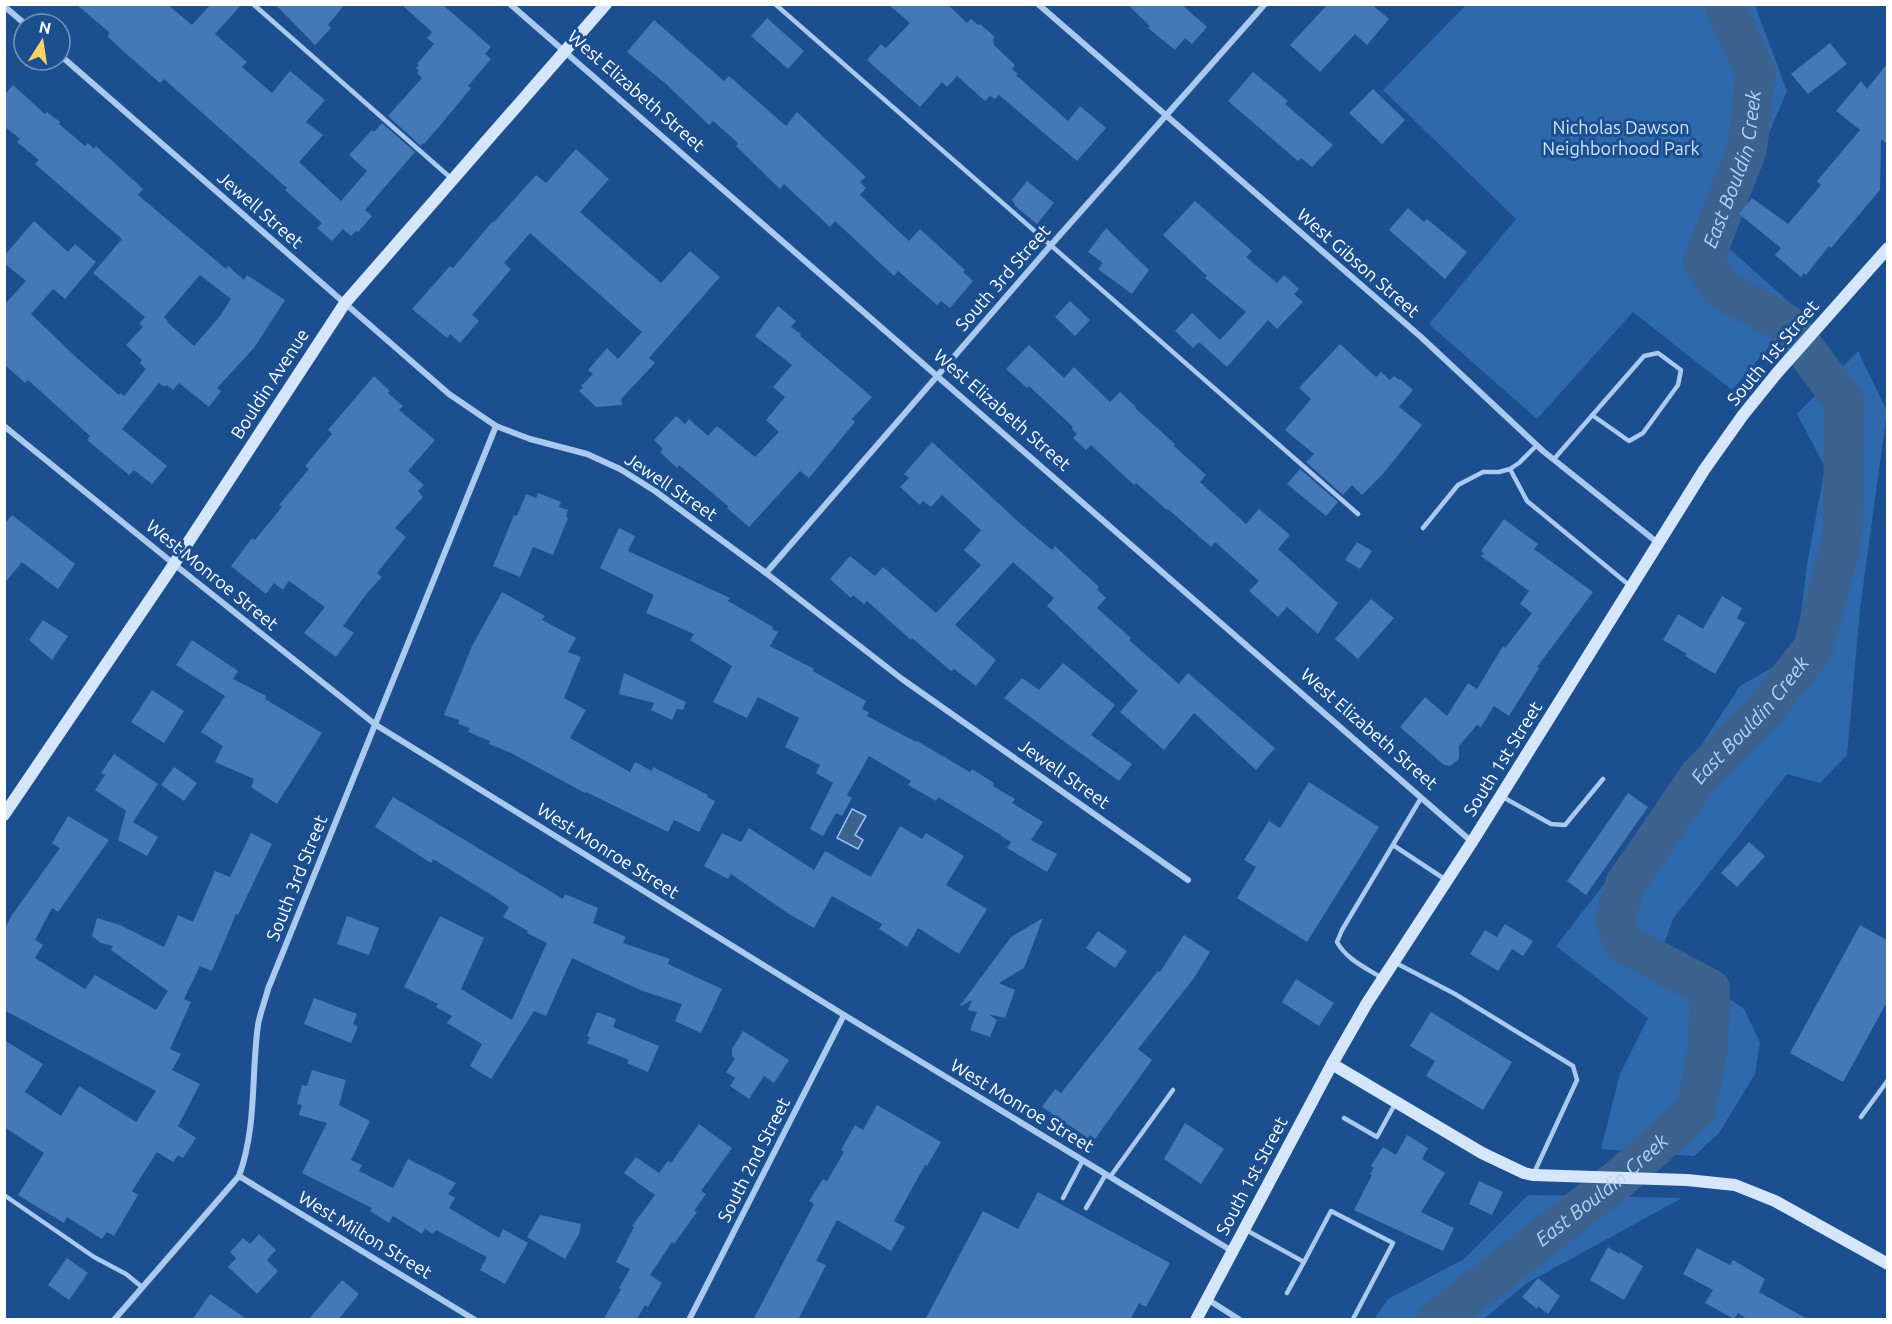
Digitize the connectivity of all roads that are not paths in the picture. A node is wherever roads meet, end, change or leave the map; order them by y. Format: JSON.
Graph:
{"nodes":[{"id":1,"x":253,"y":4,"type":"edge"},
{"id":2,"x":510,"y":4,"type":"edge"},
{"id":3,"x":606,"y":4,"type":"edge"},
{"id":4,"x":776,"y":4,"type":"edge"},
{"id":5,"x":1038,"y":4,"type":"edge"},
{"id":6,"x":1265,"y":4,"type":"edge"},
{"id":7,"x":564,"y":52,"type":"junction"},
{"id":8,"x":72,"y":65,"type":"edge"},
{"id":9,"x":1165,"y":116,"type":"junction"},
{"id":10,"x":453,"y":179,"type":"junction"},
{"id":11,"x":1051,"y":245,"type":"junction"},
{"id":12,"x":1887,"y":248,"type":"edge"},
{"id":13,"x":345,"y":303,"type":"junction"},
{"id":14,"x":937,"y":377,"type":"junction"},
{"id":15,"x":1592,"y":415,"type":"junction"},
{"id":16,"x":4,"y":426,"type":"edge"},
{"id":17,"x":496,"y":426,"type":"junction"},
{"id":18,"x":1537,"y":445,"type":"junction"},
{"id":19,"x":1554,"y":459,"type":"junction"},
{"id":20,"x":1510,"y":469,"type":"junction"},
{"id":21,"x":1358,"y":514,"type":"dead end"},
{"id":22,"x":1423,"y":528,"type":"dead end"},
{"id":23,"x":1659,"y":543,"type":"junction"},
{"id":24,"x":174,"y":564,"type":"junction"},
{"id":25,"x":766,"y":573,"type":"junction"},
{"id":26,"x":1632,"y":587,"type":"junction"},
{"id":27,"x":376,"y":725,"type":"junction"},
{"id":28,"x":1603,"y":779,"type":"dead end"},
{"id":29,"x":1501,"y":796,"type":"junction"},
{"id":30,"x":1421,"y":798,"type":"junction"},
{"id":31,"x":4,"y":815,"type":"edge"},
{"id":32,"x":1472,"y":842,"type":"junction"},
{"id":33,"x":1393,"y":845,"type":"junction"},
{"id":34,"x":1188,"y":880,"type":"dead end"},
{"id":35,"x":1447,"y":881,"type":"junction"},
{"id":36,"x":1394,"y":962,"type":"junction"},
{"id":37,"x":1383,"y":979,"type":"junction"},
{"id":38,"x":844,"y":1015,"type":"junction"},
{"id":39,"x":1332,"y":1064,"type":"junction"},
{"id":40,"x":1887,"y":1080,"type":"edge"},
{"id":41,"x":1173,"y":1090,"type":"dead end"},
{"id":42,"x":1397,"y":1102,"type":"junction"},
{"id":43,"x":1861,"y":1117,"type":"dead end"},
{"id":44,"x":1344,"y":1118,"type":"dead end"},
{"id":45,"x":1083,"y":1160,"type":"junction"},
{"id":46,"x":1533,"y":1175,"type":"junction"},
{"id":47,"x":239,"y":1176,"type":"junction"},
{"id":48,"x":1108,"y":1176,"type":"junction"},
{"id":49,"x":4,"y":1195,"type":"edge"},
{"id":50,"x":1063,"y":1198,"type":"dead end"},
{"id":51,"x":1086,"y":1208,"type":"dead end"},
{"id":52,"x":1244,"y":1228,"type":"junction"},
{"id":53,"x":1232,"y":1251,"type":"junction"},
{"id":54,"x":1304,"y":1262,"type":"junction"},
{"id":55,"x":1887,"y":1262,"type":"edge"},
{"id":56,"x":142,"y":1287,"type":"junction"},
{"id":57,"x":1287,"y":1293,"type":"dead end"},
{"id":58,"x":1207,"y":1299,"type":"junction"},
{"id":59,"x":1353,"y":1319,"type":"edge"},
{"id":60,"x":114,"y":1320,"type":"edge"},
{"id":61,"x":475,"y":1320,"type":"edge"},
{"id":62,"x":690,"y":1320,"type":"edge"},
{"id":63,"x":1196,"y":1320,"type":"edge"},
{"id":64,"x":1240,"y":1320,"type":"edge"}],
"edges":[{"from":1,"to":10,"type":"lane"},
{"from":2,"to":7,"type":"street","name":"West Elizabeth Street"},
{"from":3,"to":7,"type":"street","name":"Bouldin Avenue"},
{"from":4,"to":11,"type":"lane"},
{"from":5,"to":9,"type":"street","name":"West Gibson Street"},
{"from":6,"to":9,"type":"street","name":"South 3rd Street"},
{"from":7,"to":10,"type":"street","name":"Bouldin Avenue"},
{"from":7,"to":14,"type":"street","name":"West Elizabeth Street"},
{"from":8,"to":13,"type":"street","name":"Jewell Street"},
{"from":9,"to":11,"type":"street","name":"South 3rd Street"},
{"from":9,"to":18,"type":"street","name":"West Gibson Street"},
{"from":10,"to":13,"type":"street","name":"Bouldin Avenue"},
{"from":11,"to":14,"type":"street","name":"South 3rd Street"},
{"from":11,"to":21,"type":"lane"},
{"from":12,"to":23,"type":"street","name":"South 1st Street"},
{"from":13,"to":17,"type":"street","name":"Jewell Street"},
{"from":13,"to":24,"type":"street","name":"Bouldin Avenue"},
{"from":14,"to":25,"type":"street","name":"South 3rd Street"},
{"from":14,"to":30,"type":"street","name":"West Elizabeth Street"},
{"from":15,"to":15,"type":"lane"},
{"from":15,"to":19,"type":"lane"},
{"from":16,"to":24,"type":"street","name":"West Monroe Street"},
{"from":17,"to":25,"type":"street","name":"Jewell Street"},
{"from":17,"to":27,"type":"street","name":"South 3rd Street"},
{"from":18,"to":19,"type":"street","name":"West Gibson Street"},
{"from":18,"to":20,"type":"lane"},
{"from":19,"to":23,"type":"street","name":"West Gibson Street"},
{"from":20,"to":22,"type":"lane"},
{"from":20,"to":26,"type":"lane"},
{"from":23,"to":26,"type":"street","name":"South 1st Street"},
{"from":24,"to":27,"type":"street","name":"West Monroe Street"},
{"from":24,"to":31,"type":"street","name":"Bouldin Avenue"},
{"from":25,"to":34,"type":"street","name":"Jewell Street"},
{"from":26,"to":29,"type":"street","name":"South 1st Street"},
{"from":27,"to":38,"type":"street","name":"West Monroe Street"},
{"from":27,"to":47,"type":"street","name":"South 3rd Street"},
{"from":28,"to":29,"type":"lane"},
{"from":29,"to":32,"type":"street","name":"South 1st Street"},
{"from":30,"to":32,"type":"street","name":"West Elizabeth Street"},
{"from":30,"to":33,"type":"lane"},
{"from":32,"to":35,"type":"street","name":"South 1st Street"},
{"from":33,"to":35,"type":"lane"},
{"from":33,"to":37,"type":"lane"},
{"from":35,"to":36,"type":"street","name":"South 1st Street"},
{"from":36,"to":37,"type":"street","name":"South 1st Street"},
{"from":36,"to":46,"type":"lane"},
{"from":37,"to":39,"type":"street","name":"South 1st Street"},
{"from":38,"to":45,"type":"street","name":"West Monroe Street"},
{"from":38,"to":62,"type":"street","name":"South 2nd Street"},
{"from":39,"to":42,"type":"street"},
{"from":39,"to":52,"type":"street","name":"South 1st Street"},
{"from":40,"to":43,"type":"lane"},
{"from":41,"to":48,"type":"lane"},
{"from":42,"to":44,"type":"lane"},
{"from":42,"to":46,"type":"street"},
{"from":45,"to":48,"type":"street","name":"West Monroe Street"},
{"from":45,"to":50,"type":"lane"},
{"from":46,"to":55,"type":"street"},
{"from":47,"to":56,"type":"street","name":"South 3rd Street"},
{"from":47,"to":61,"type":"street","name":"West Milton Street"},
{"from":48,"to":51,"type":"lane"},
{"from":48,"to":53,"type":"street","name":"West Monroe Street"},
{"from":49,"to":56,"type":"lane"},
{"from":52,"to":53,"type":"street","name":"South 1st Street"},
{"from":52,"to":54,"type":"lane"},
{"from":53,"to":58,"type":"street","name":"South 1st Street"},
{"from":54,"to":57,"type":"lane"},
{"from":54,"to":59,"type":"lane"},
{"from":56,"to":60,"type":"street","name":"South 3rd Street"},
{"from":58,"to":63,"type":"street","name":"South 1st Street"},
{"from":58,"to":64,"type":"street"}]}
